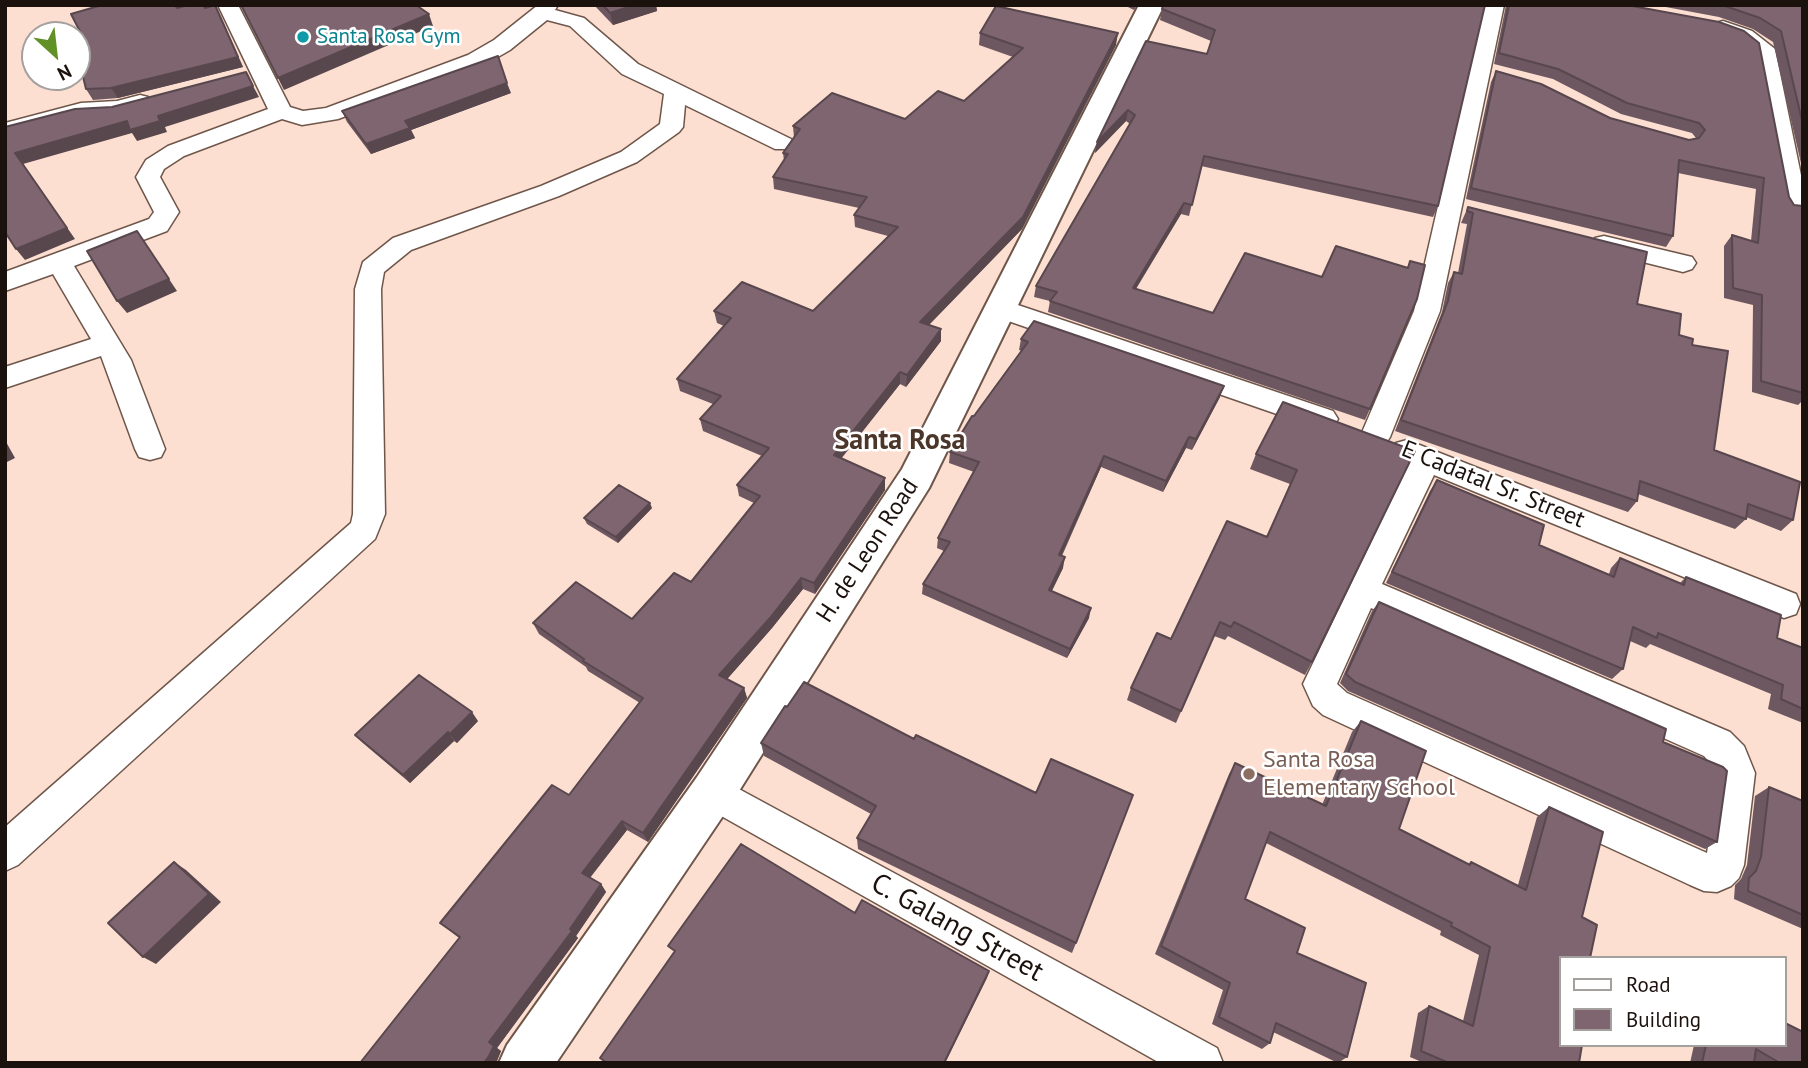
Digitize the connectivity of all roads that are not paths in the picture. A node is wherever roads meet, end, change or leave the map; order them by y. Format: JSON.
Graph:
{"nodes":[{"id":1,"x":228,"y":5,"type":"edge"},
{"id":2,"x":1152,"y":5,"type":"edge"},
{"id":3,"x":1494,"y":5,"type":"edge"},
{"id":4,"x":545,"y":9,"type":"edge"},
{"id":5,"x":1705,"y":23,"type":"edge"},
{"id":6,"x":1480,"y":70,"type":"junction"},
{"id":7,"x":259,"y":72,"type":"junction"},
{"id":8,"x":1506,"y":77,"type":"edge"},
{"id":9,"x":233,"y":78,"type":"edge"},
{"id":10,"x":676,"y":92,"type":"junction"},
{"id":11,"x":156,"y":98,"type":"edge"},
{"id":12,"x":281,"y":112,"type":"junction"},
{"id":13,"x":5,"y":130,"type":"edge"},
{"id":14,"x":783,"y":144,"type":"dead end"},
{"id":15,"x":1450,"y":205,"type":"junction"},
{"id":16,"x":1795,"y":207,"type":"edge"},
{"id":17,"x":1476,"y":212,"type":"edge"},
{"id":18,"x":1580,"y":237,"type":"edge"},
{"id":19,"x":59,"y":262,"type":"junction"},
{"id":20,"x":1683,"y":263,"type":"dead end"},
{"id":21,"x":5,"y":282,"type":"edge"},
{"id":22,"x":1000,"y":308,"type":"junction"},
{"id":23,"x":108,"y":343,"type":"junction"},
{"id":24,"x":5,"y":378,"type":"edge"},
{"id":25,"x":1375,"y":437,"type":"junction"},
{"id":26,"x":150,"y":449,"type":"dead end"},
{"id":27,"x":1427,"y":459,"type":"junction"},
{"id":28,"x":1363,"y":590,"type":"junction"},
{"id":29,"x":1784,"y":604,"type":"dead end"},
{"id":30,"x":713,"y":792,"type":"junction"},
{"id":31,"x":5,"y":852,"type":"edge"},
{"id":32,"x":530,"y":1061,"type":"edge"},
{"id":33,"x":1202,"y":1063,"type":"edge"}],
"edges":[{"from":1,"to":7,"type":"street"},
{"from":2,"to":22,"type":"street","name":"H. de Leon Road"},
{"from":3,"to":6,"type":"street"},
{"from":4,"to":10,"type":"street"},
{"from":4,"to":12,"type":"street"},
{"from":5,"to":16,"type":"street"},
{"from":6,"to":8,"type":"street"},
{"from":6,"to":15,"type":"street"},
{"from":7,"to":9,"type":"street"},
{"from":7,"to":12,"type":"street"},
{"from":10,"to":14,"type":"street"},
{"from":10,"to":31,"type":"street"},
{"from":11,"to":13,"type":"street"},
{"from":12,"to":19,"type":"street"},
{"from":15,"to":17,"type":"street"},
{"from":15,"to":25,"type":"street"},
{"from":18,"to":20,"type":"street"},
{"from":19,"to":21,"type":"street"},
{"from":19,"to":23,"type":"street"},
{"from":22,"to":25,"type":"street","name":"E Cadatal Sr. Street"},
{"from":22,"to":30,"type":"street","name":"H. de Leon Road"},
{"from":23,"to":24,"type":"street"},
{"from":23,"to":26,"type":"street"},
{"from":25,"to":27,"type":"street","name":"E Cadatal Sr. Street"},
{"from":27,"to":28,"type":"street"},
{"from":27,"to":29,"type":"street","name":"E Cadatal Sr. Street"},
{"from":28,"to":28,"type":"street"},
{"from":30,"to":32,"type":"street","name":"H. de Leon Road"},
{"from":30,"to":33,"type":"street","name":"C. Galang Street"}]}
